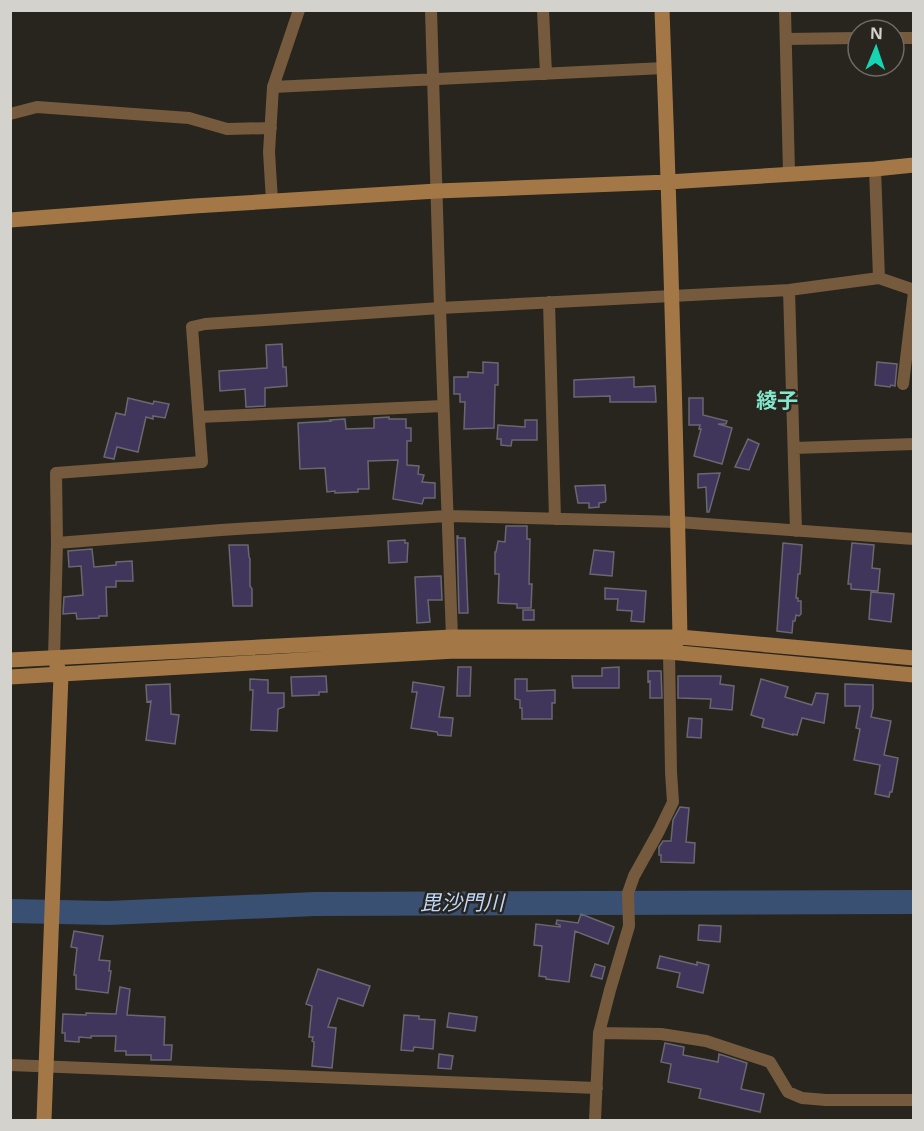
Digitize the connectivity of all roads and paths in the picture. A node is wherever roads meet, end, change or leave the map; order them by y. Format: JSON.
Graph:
{"nodes":[{"id":1,"x":299,"y":10,"type":"edge"},
{"id":2,"x":431,"y":10,"type":"edge"},
{"id":3,"x":543,"y":10,"type":"edge"},
{"id":4,"x":662,"y":10,"type":"edge"},
{"id":5,"x":785,"y":10,"type":"edge"},
{"id":6,"x":846,"y":38,"type":"edge"},
{"id":7,"x":786,"y":39,"type":"junction"},
{"id":8,"x":664,"y":68,"type":"junction"},
{"id":9,"x":546,"y":74,"type":"junction"},
{"id":10,"x":433,"y":80,"type":"junction"},
{"id":11,"x":273,"y":87,"type":"junction"},
{"id":12,"x":10,"y":114,"type":"edge"},
{"id":13,"x":271,"y":128,"type":"junction"},
{"id":14,"x":914,"y":165,"type":"edge"},
{"id":15,"x":875,"y":169,"type":"junction"},
{"id":16,"x":789,"y":173,"type":"junction"},
{"id":17,"x":668,"y":182,"type":"junction"},
{"id":18,"x":437,"y":190,"type":"junction"},
{"id":19,"x":272,"y":201,"type":"junction"},
{"id":20,"x":10,"y":220,"type":"edge"},
{"id":21,"x":879,"y":278,"type":"junction"},
{"id":22,"x":789,"y":290,"type":"junction"},
{"id":23,"x":914,"y":291,"type":"edge"},
{"id":24,"x":671,"y":296,"type":"junction"},
{"id":25,"x":549,"y":302,"type":"junction"},
{"id":26,"x":440,"y":308,"type":"junction"},
{"id":27,"x":910,"y":357,"type":"edge"},
{"id":28,"x":903,"y":384,"type":"dead end"},
{"id":29,"x":443,"y":406,"type":"junction"},
{"id":30,"x":199,"y":417,"type":"junction"},
{"id":31,"x":914,"y":444,"type":"edge"},
{"id":32,"x":794,"y":448,"type":"junction"},
{"id":33,"x":448,"y":516,"type":"junction"},
{"id":34,"x":555,"y":519,"type":"junction"},
{"id":35,"x":678,"y":522,"type":"junction"},
{"id":36,"x":796,"y":531,"type":"junction"},
{"id":37,"x":914,"y":539,"type":"edge"},
{"id":38,"x":57,"y":543,"type":"junction"},
{"id":39,"x":452,"y":637,"type":"junction"},
{"id":40,"x":680,"y":637,"type":"junction"},
{"id":41,"x":669,"y":652,"type":"junction"},
{"id":42,"x":54,"y":658,"type":"junction"},
{"id":43,"x":914,"y":658,"type":"edge"},
{"id":44,"x":10,"y":660,"type":"edge"},
{"id":45,"x":61,"y":675,"type":"junction"},
{"id":46,"x":914,"y":675,"type":"edge"},
{"id":47,"x":10,"y":677,"type":"edge"},
{"id":48,"x":599,"y":1034,"type":"junction"},
{"id":49,"x":10,"y":1065,"type":"edge"},
{"id":50,"x":47,"y":1066,"type":"junction"},
{"id":51,"x":597,"y":1088,"type":"junction"},
{"id":52,"x":914,"y":1100,"type":"edge"},
{"id":53,"x":44,"y":1120,"type":"edge"},
{"id":54,"x":595,"y":1120,"type":"edge"}],
"edges":[{"from":1,"to":11,"type":"street"},
{"from":2,"to":10,"type":"street"},
{"from":3,"to":9,"type":"street"},
{"from":4,"to":8,"type":"street"},
{"from":5,"to":7,"type":"street"},
{"from":6,"to":7,"type":"street"},
{"from":7,"to":16,"type":"street"},
{"from":8,"to":9,"type":"street"},
{"from":8,"to":17,"type":"street"},
{"from":9,"to":10,"type":"street"},
{"from":10,"to":11,"type":"street"},
{"from":10,"to":18,"type":"street"},
{"from":11,"to":13,"type":"street"},
{"from":12,"to":13,"type":"street"},
{"from":13,"to":19,"type":"street"},
{"from":14,"to":15,"type":"street"},
{"from":15,"to":16,"type":"street"},
{"from":15,"to":21,"type":"street"},
{"from":16,"to":17,"type":"street"},
{"from":17,"to":18,"type":"street"},
{"from":17,"to":24,"type":"street"},
{"from":18,"to":19,"type":"street"},
{"from":18,"to":26,"type":"street"},
{"from":19,"to":20,"type":"street"},
{"from":21,"to":22,"type":"street"},
{"from":21,"to":23,"type":"street"},
{"from":22,"to":24,"type":"street"},
{"from":22,"to":32,"type":"street"},
{"from":23,"to":27,"type":"street"},
{"from":24,"to":25,"type":"street"},
{"from":24,"to":35,"type":"street"},
{"from":25,"to":26,"type":"street"},
{"from":25,"to":34,"type":"street"},
{"from":26,"to":29,"type":"street"},
{"from":26,"to":30,"type":"street"},
{"from":27,"to":28,"type":"street"},
{"from":29,"to":30,"type":"street"},
{"from":29,"to":33,"type":"street"},
{"from":30,"to":38,"type":"street"},
{"from":31,"to":32,"type":"street"},
{"from":32,"to":36,"type":"street"},
{"from":33,"to":34,"type":"street"},
{"from":33,"to":38,"type":"street"},
{"from":33,"to":39,"type":"street"},
{"from":34,"to":35,"type":"street"},
{"from":35,"to":36,"type":"street"},
{"from":35,"to":40,"type":"street"},
{"from":36,"to":37,"type":"street"},
{"from":38,"to":42,"type":"street"},
{"from":39,"to":40,"type":"street"},
{"from":39,"to":42,"type":"street"},
{"from":40,"to":41,"type":"street"},
{"from":40,"to":43,"type":"street"},
{"from":41,"to":45,"type":"street"},
{"from":41,"to":46,"type":"street"},
{"from":41,"to":48,"type":"street"},
{"from":42,"to":44,"type":"street"},
{"from":42,"to":45,"type":"street"},
{"from":45,"to":47,"type":"street"},
{"from":45,"to":50,"type":"street"},
{"from":48,"to":51,"type":"street"},
{"from":48,"to":52,"type":"street"},
{"from":49,"to":50,"type":"street"},
{"from":50,"to":51,"type":"street"},
{"from":50,"to":53,"type":"street"},
{"from":51,"to":54,"type":"street"}]}
